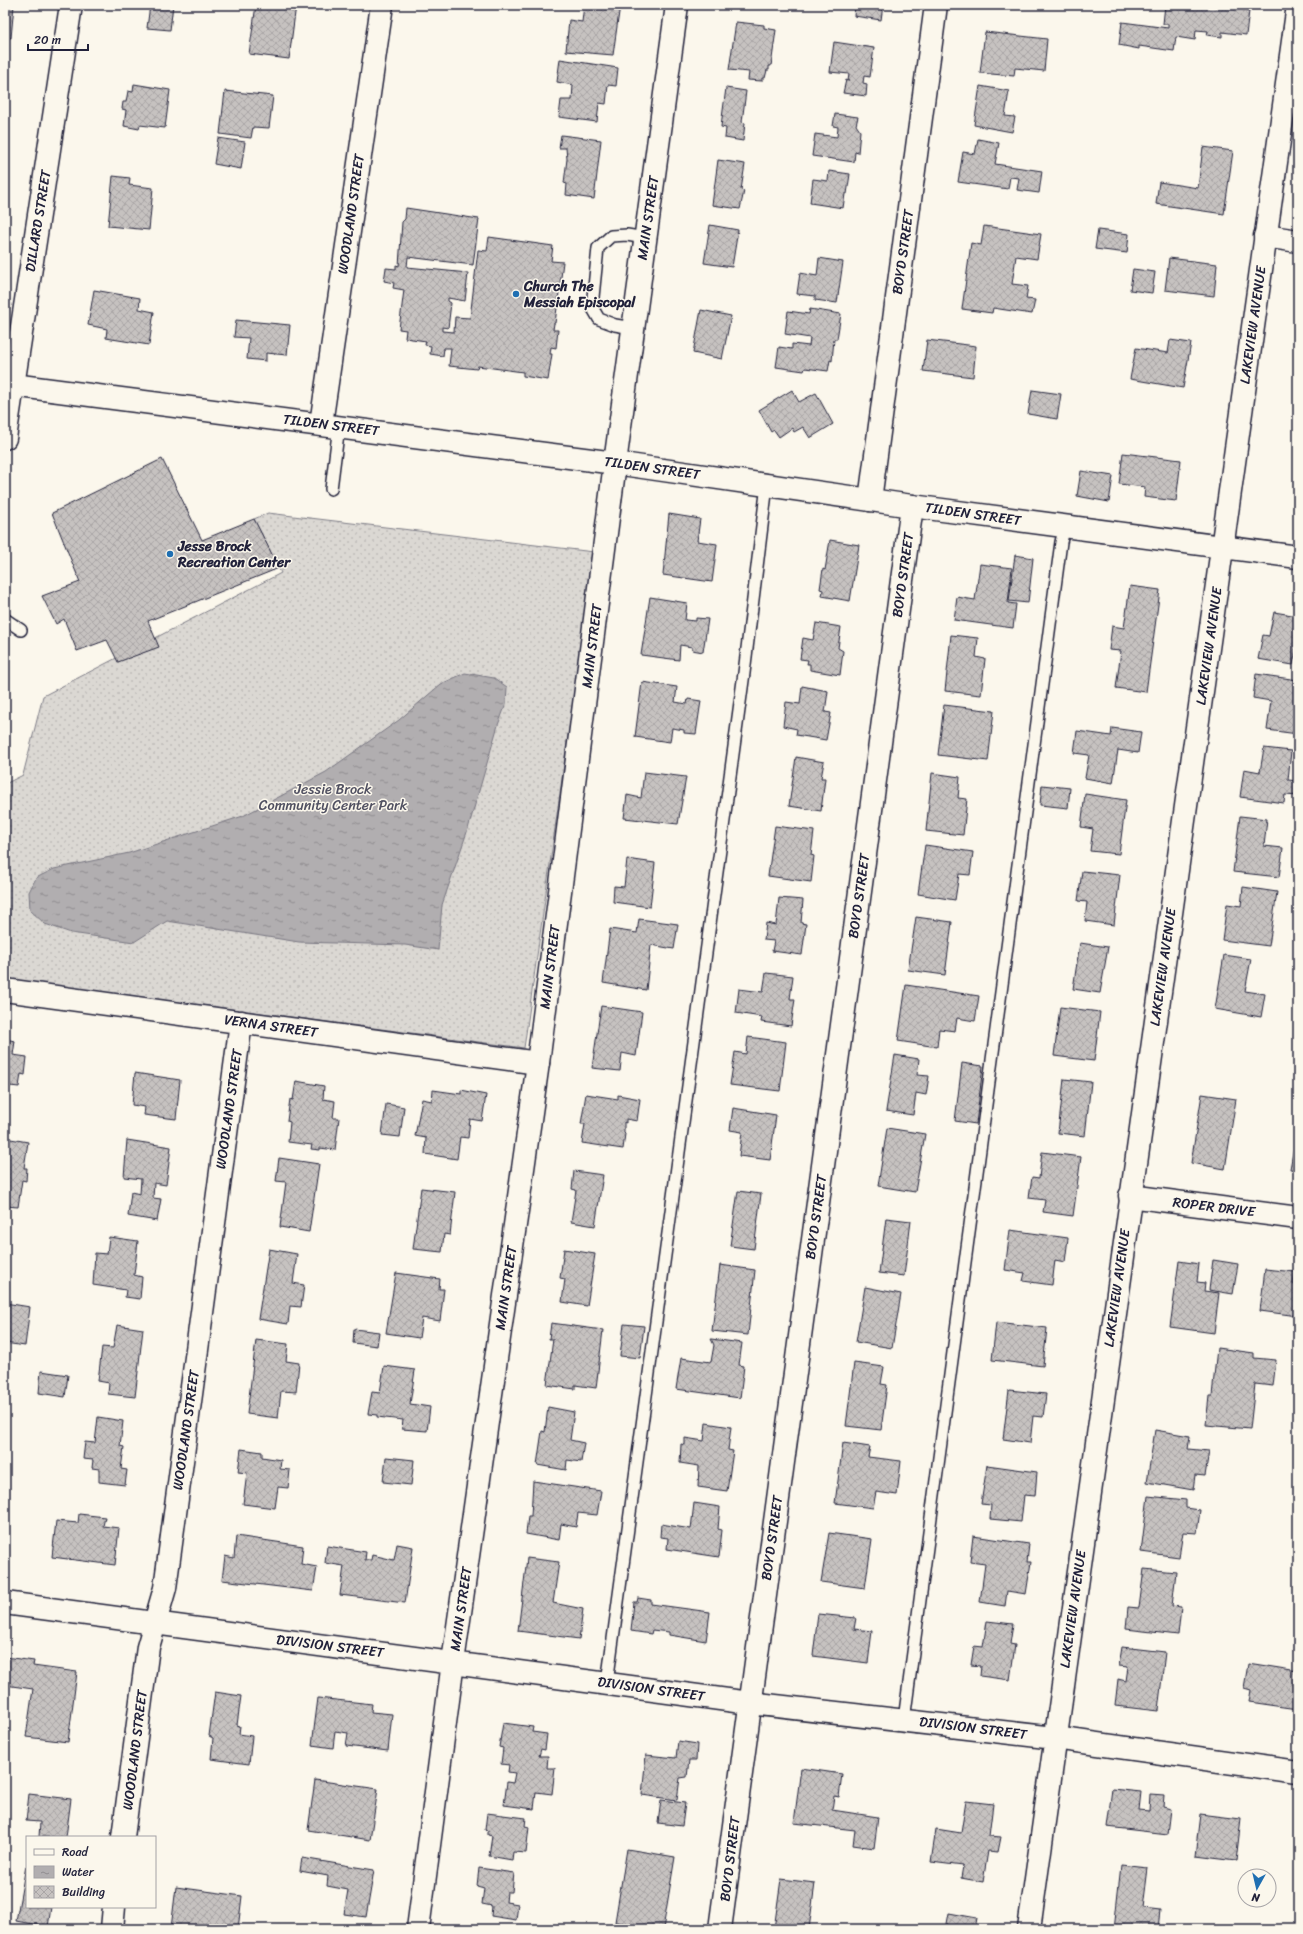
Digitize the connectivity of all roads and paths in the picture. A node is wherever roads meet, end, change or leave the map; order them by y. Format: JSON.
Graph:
{"nodes":[{"id":1,"x":71,"y":5,"type":"edge"},
{"id":2,"x":382,"y":5,"type":"edge"},
{"id":3,"x":677,"y":5,"type":"edge"},
{"id":4,"x":936,"y":5,"type":"edge"},
{"id":5,"x":1298,"y":5,"type":"edge"},
{"id":6,"x":1265,"y":236,"type":"junction"},
{"id":7,"x":645,"y":238,"type":"junction"},
{"id":8,"x":1298,"y":241,"type":"edge"},
{"id":9,"x":633,"y":328,"type":"junction"},
{"id":10,"x":9,"y":385,"type":"edge"},
{"id":11,"x":330,"y":425,"type":"junction"},
{"id":12,"x":5,"y":438,"type":"edge"},
{"id":13,"x":615,"y":463,"type":"junction"},
{"id":14,"x":767,"y":485,"type":"junction"},
{"id":15,"x":331,"y":489,"type":"dead end"},
{"id":16,"x":870,"y":500,"type":"junction"},
{"id":17,"x":912,"y":506,"type":"junction"},
{"id":18,"x":1065,"y":526,"type":"junction"},
{"id":19,"x":1223,"y":546,"type":"junction"},
{"id":20,"x":1298,"y":557,"type":"edge"},
{"id":21,"x":5,"y":619,"type":"edge"},
{"id":22,"x":21,"y":630,"type":"dead end"},
{"id":23,"x":5,"y":990,"type":"edge"},
{"id":24,"x":241,"y":1022,"type":"junction"},
{"id":25,"x":538,"y":1063,"type":"junction"},
{"id":26,"x":1130,"y":1196,"type":"junction"},
{"id":27,"x":1298,"y":1218,"type":"edge"},
{"id":28,"x":5,"y":1603,"type":"edge"},
{"id":29,"x":156,"y":1623,"type":"junction"},
{"id":30,"x":453,"y":1662,"type":"junction"},
{"id":31,"x":607,"y":1683,"type":"junction"},
{"id":32,"x":750,"y":1703,"type":"junction"},
{"id":33,"x":904,"y":1720,"type":"junction"},
{"id":34,"x":1055,"y":1738,"type":"junction"},
{"id":35,"x":1298,"y":1772,"type":"edge"},
{"id":36,"x":123,"y":1836,"type":"edge"},
{"id":37,"x":114,"y":1908,"type":"edge"},
{"id":38,"x":112,"y":1929,"type":"edge"},
{"id":39,"x":418,"y":1929,"type":"edge"},
{"id":40,"x":720,"y":1929,"type":"edge"},
{"id":41,"x":1029,"y":1929,"type":"edge"}],
"edges":[{"from":1,"to":10,"type":"street","name":"DILLARD STREET"},
{"from":2,"to":11,"type":"street","name":"WOODLAND STREET"},
{"from":3,"to":7,"type":"street","name":"MAIN STREET"},
{"from":4,"to":16,"type":"street","name":"BOYD STREET"},
{"from":5,"to":6,"type":"street","name":"LAKEVIEW AVENUE"},
{"from":6,"to":8,"type":"street"},
{"from":6,"to":19,"type":"street","name":"LAKEVIEW AVENUE"},
{"from":7,"to":9,"type":"street","name":"MAIN STREET"},
{"from":7,"to":9,"type":"lane"},
{"from":9,"to":13,"type":"street","name":"MAIN STREET"},
{"from":10,"to":11,"type":"street","name":"TILDEN STREET"},
{"from":10,"to":12,"type":"street","name":"DILLARD STREET"},
{"from":11,"to":13,"type":"street","name":"TILDEN STREET"},
{"from":11,"to":15,"type":"lane"},
{"from":13,"to":14,"type":"street","name":"TILDEN STREET"},
{"from":13,"to":25,"type":"street","name":"MAIN STREET"},
{"from":14,"to":16,"type":"street","name":"TILDEN STREET"},
{"from":14,"to":31,"type":"lane"},
{"from":16,"to":17,"type":"street","name":"TILDEN STREET"},
{"from":17,"to":18,"type":"street","name":"TILDEN STREET"},
{"from":17,"to":32,"type":"street","name":"BOYD STREET"},
{"from":18,"to":19,"type":"street","name":"TILDEN STREET"},
{"from":18,"to":33,"type":"lane"},
{"from":19,"to":20,"type":"street","name":"TILDEN STREET"},
{"from":19,"to":26,"type":"street","name":"LAKEVIEW AVENUE"},
{"from":21,"to":22,"type":"lane"},
{"from":23,"to":24,"type":"street","name":"VERNA STREET"},
{"from":24,"to":25,"type":"street","name":"VERNA STREET"},
{"from":24,"to":29,"type":"street","name":"WOODLAND STREET"},
{"from":25,"to":30,"type":"street","name":"MAIN STREET"},
{"from":26,"to":27,"type":"street","name":"ROPER DRIVE"},
{"from":26,"to":34,"type":"street","name":"LAKEVIEW AVENUE"},
{"from":28,"to":29,"type":"street","name":"DIVISION STREET"},
{"from":29,"to":30,"type":"street","name":"DIVISION STREET"},
{"from":29,"to":36,"type":"street","name":"WOODLAND STREET"},
{"from":30,"to":31,"type":"street","name":"DIVISION STREET"},
{"from":30,"to":39,"type":"street","name":"MAIN STREET"},
{"from":31,"to":32,"type":"street","name":"DIVISION STREET"},
{"from":32,"to":33,"type":"street","name":"DIVISION STREET"},
{"from":32,"to":40,"type":"street","name":"BOYD STREET"},
{"from":33,"to":34,"type":"street","name":"DIVISION STREET"},
{"from":34,"to":35,"type":"street","name":"DIVISION STREET"},
{"from":34,"to":41,"type":"street","name":"LAKEVIEW AVENUE"},
{"from":37,"to":38,"type":"street"}]}
